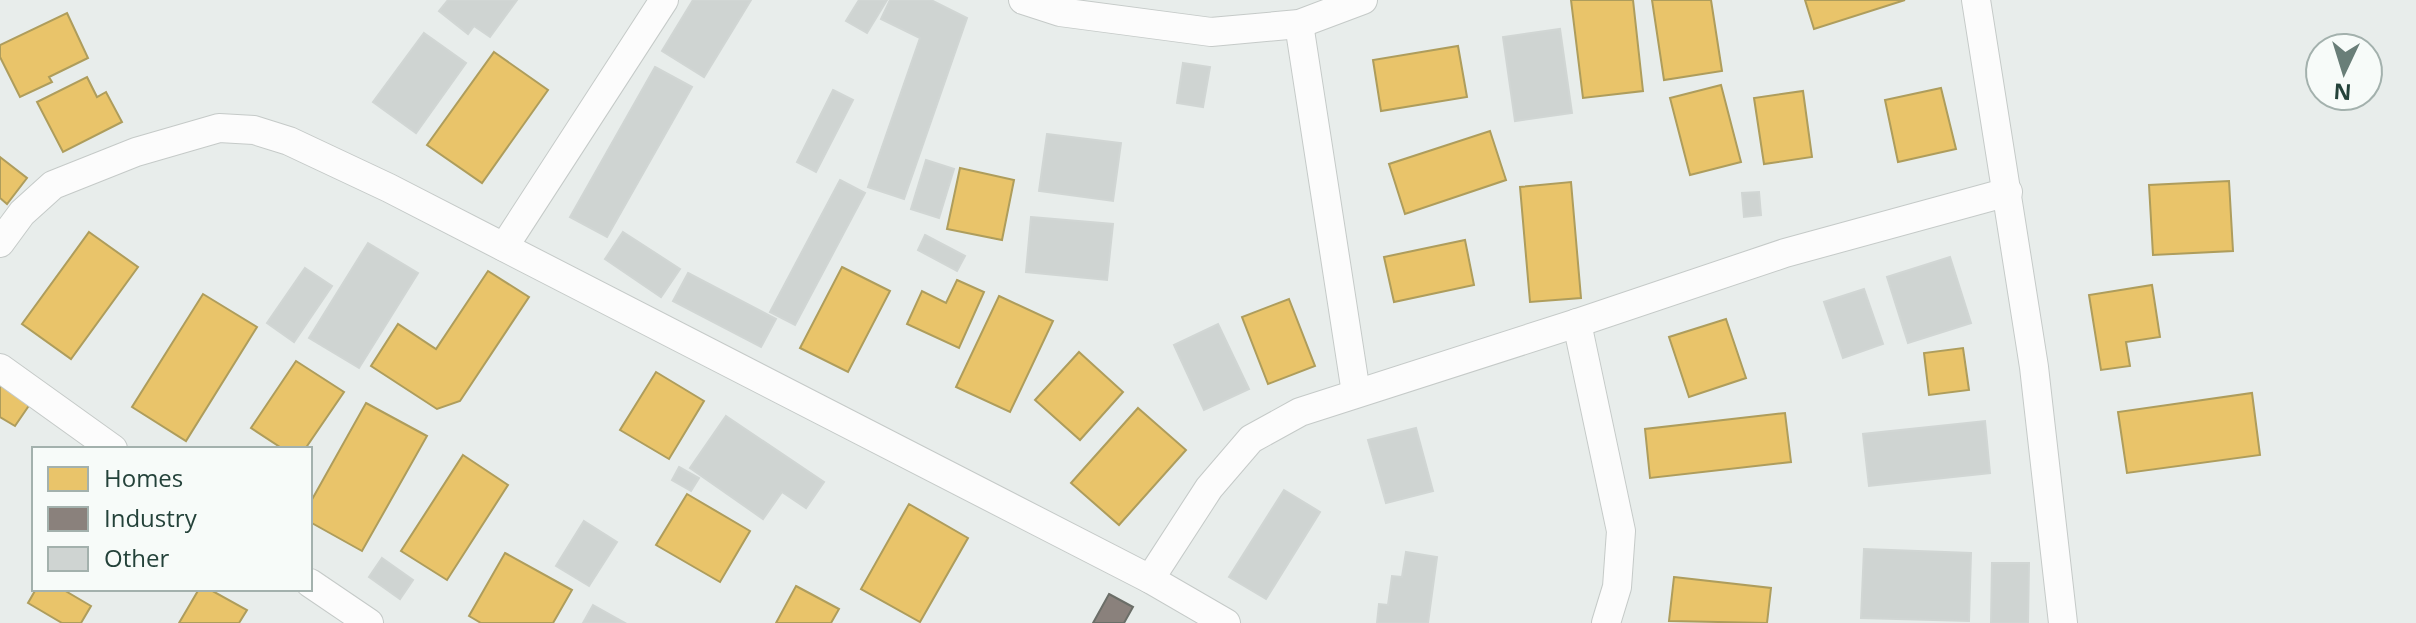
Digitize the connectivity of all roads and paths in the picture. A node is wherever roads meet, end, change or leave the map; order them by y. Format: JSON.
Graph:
{"nodes":[{"id":1,"x":664,"y":0,"type":"edge"},
{"id":2,"x":1023,"y":0,"type":"edge"},
{"id":3,"x":1363,"y":0,"type":"edge"},
{"id":4,"x":1976,"y":0,"type":"edge"},
{"id":5,"x":1299,"y":24,"type":"junction"},
{"id":6,"x":2008,"y":192,"type":"junction"},
{"id":7,"x":0,"y":243,"type":"edge"},
{"id":8,"x":504,"y":247,"type":"junction"},
{"id":9,"x":1577,"y":323,"type":"junction"},
{"id":10,"x":0,"y":368,"type":"edge"},
{"id":11,"x":1356,"y":393,"type":"junction"},
{"id":12,"x":110,"y":447,"type":"edge"},
{"id":13,"x":1150,"y":579,"type":"junction"},
{"id":14,"x":312,"y":584,"type":"edge"},
{"id":15,"x":369,"y":623,"type":"edge"},
{"id":16,"x":1226,"y":623,"type":"edge"},
{"id":17,"x":1606,"y":623,"type":"edge"},
{"id":18,"x":2063,"y":623,"type":"edge"}],
"edges":[{"from":1,"to":8,"type":"street"},
{"from":2,"to":5,"type":"street"},
{"from":3,"to":5,"type":"street"},
{"from":4,"to":6,"type":"street"},
{"from":5,"to":11,"type":"street"},
{"from":6,"to":9,"type":"street"},
{"from":6,"to":18,"type":"street"},
{"from":7,"to":8,"type":"street"},
{"from":8,"to":13,"type":"street"},
{"from":9,"to":11,"type":"street"},
{"from":9,"to":17,"type":"street"},
{"from":10,"to":12,"type":"street"},
{"from":11,"to":13,"type":"street"},
{"from":13,"to":16,"type":"street"},
{"from":14,"to":15,"type":"street"}]}
